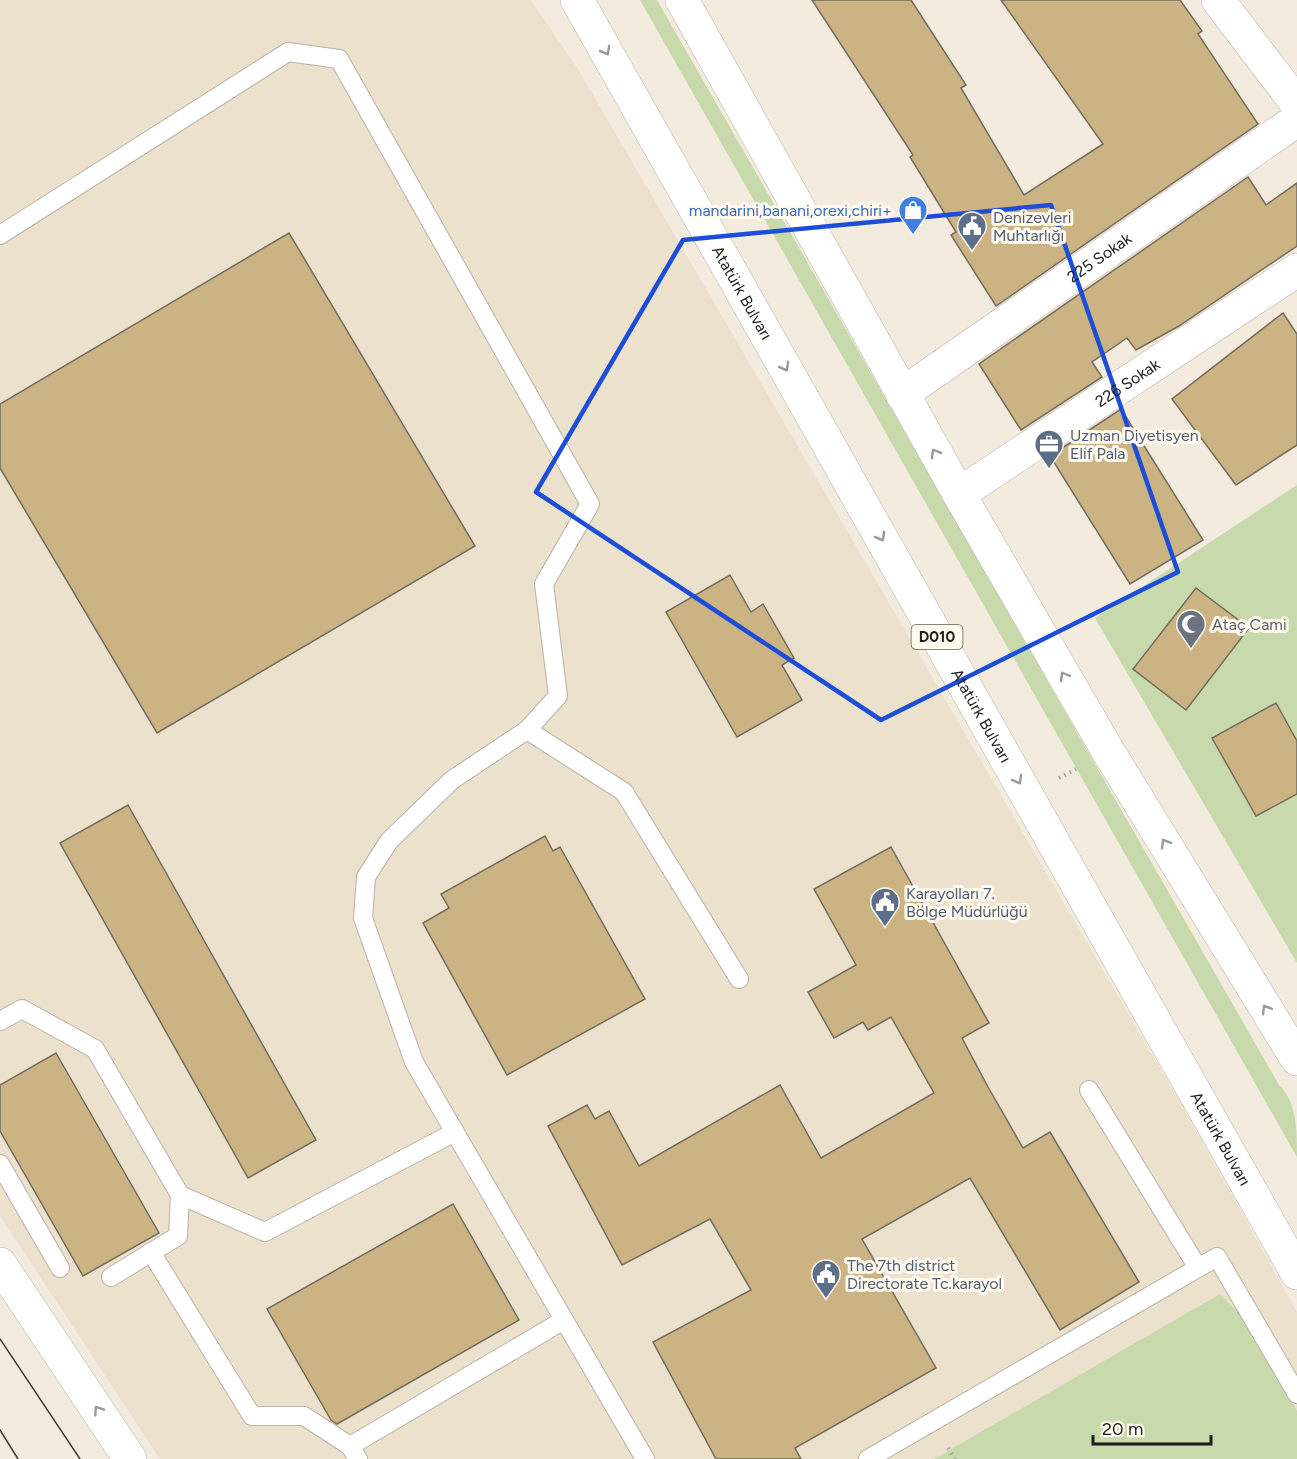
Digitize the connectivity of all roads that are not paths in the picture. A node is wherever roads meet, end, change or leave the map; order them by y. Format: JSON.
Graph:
{"nodes":[{"id":1,"x":577,"y":0,"type":"edge"},
{"id":2,"x":682,"y":0,"type":"edge"},
{"id":3,"x":1218,"y":0,"type":"edge"},
{"id":4,"x":1297,"y":104,"type":"edge"},
{"id":5,"x":1297,"y":120,"type":"edge"},
{"id":6,"x":0,"y":235,"type":"edge"},
{"id":7,"x":1297,"y":270,"type":"edge"},
{"id":8,"x":902,"y":394,"type":"junction"},
{"id":9,"x":958,"y":494,"type":"junction"},
{"id":10,"x":527,"y":730,"type":"junction"},
{"id":11,"x":739,"y":979,"type":"dead end"},
{"id":12,"x":0,"y":1021,"type":"edge"},
{"id":13,"x":1297,"y":1059,"type":"edge"},
{"id":14,"x":1089,"y":1090,"type":"dead end"},
{"id":15,"x":455,"y":1132,"type":"junction"},
{"id":16,"x":0,"y":1164,"type":"edge"},
{"id":17,"x":180,"y":1195,"type":"junction"},
{"id":18,"x":151,"y":1252,"type":"junction"},
{"id":19,"x":0,"y":1264,"type":"edge"},
{"id":20,"x":60,"y":1268,"type":"dead end"},
{"id":21,"x":1198,"y":1268,"type":"junction"},
{"id":22,"x":1297,"y":1273,"type":"edge"},
{"id":23,"x":111,"y":1277,"type":"dead end"},
{"id":24,"x":564,"y":1320,"type":"junction"},
{"id":25,"x":1297,"y":1394,"type":"edge"},
{"id":26,"x":354,"y":1453,"type":"edge"},
{"id":27,"x":130,"y":1459,"type":"edge"},
{"id":28,"x":645,"y":1459,"type":"edge"},
{"id":29,"x":868,"y":1459,"type":"edge"}],
"edges":[{"from":1,"to":22,"type":"main road","name":"Atatürk Bulvarı","number":"D010","one_way":true},
{"from":2,"to":8,"type":"main road"},
{"from":3,"to":4,"type":"main road"},
{"from":5,"to":8,"type":"main road","name":"225 Sokak"},
{"from":6,"to":10,"type":"lane"},
{"from":7,"to":9,"type":"main road","name":"226 Sokak"},
{"from":9,"to":8,"type":"main road","one_way":true},
{"from":13,"to":9,"type":"main road","one_way":true},
{"from":10,"to":11,"type":"lane"},
{"from":10,"to":15,"type":"lane"},
{"from":12,"to":17,"type":"lane"},
{"from":14,"to":21,"type":"lane"},
{"from":15,"to":17,"type":"lane"},
{"from":15,"to":24,"type":"lane"},
{"from":16,"to":20,"type":"lane"},
{"from":17,"to":18,"type":"lane"},
{"from":18,"to":23,"type":"lane"},
{"from":18,"to":26,"type":"lane"},
{"from":27,"to":19,"type":"main road","one_way":true},
{"from":21,"to":25,"type":"lane"},
{"from":21,"to":29,"type":"lane"},
{"from":24,"to":26,"type":"lane"},
{"from":24,"to":28,"type":"lane"}]}
